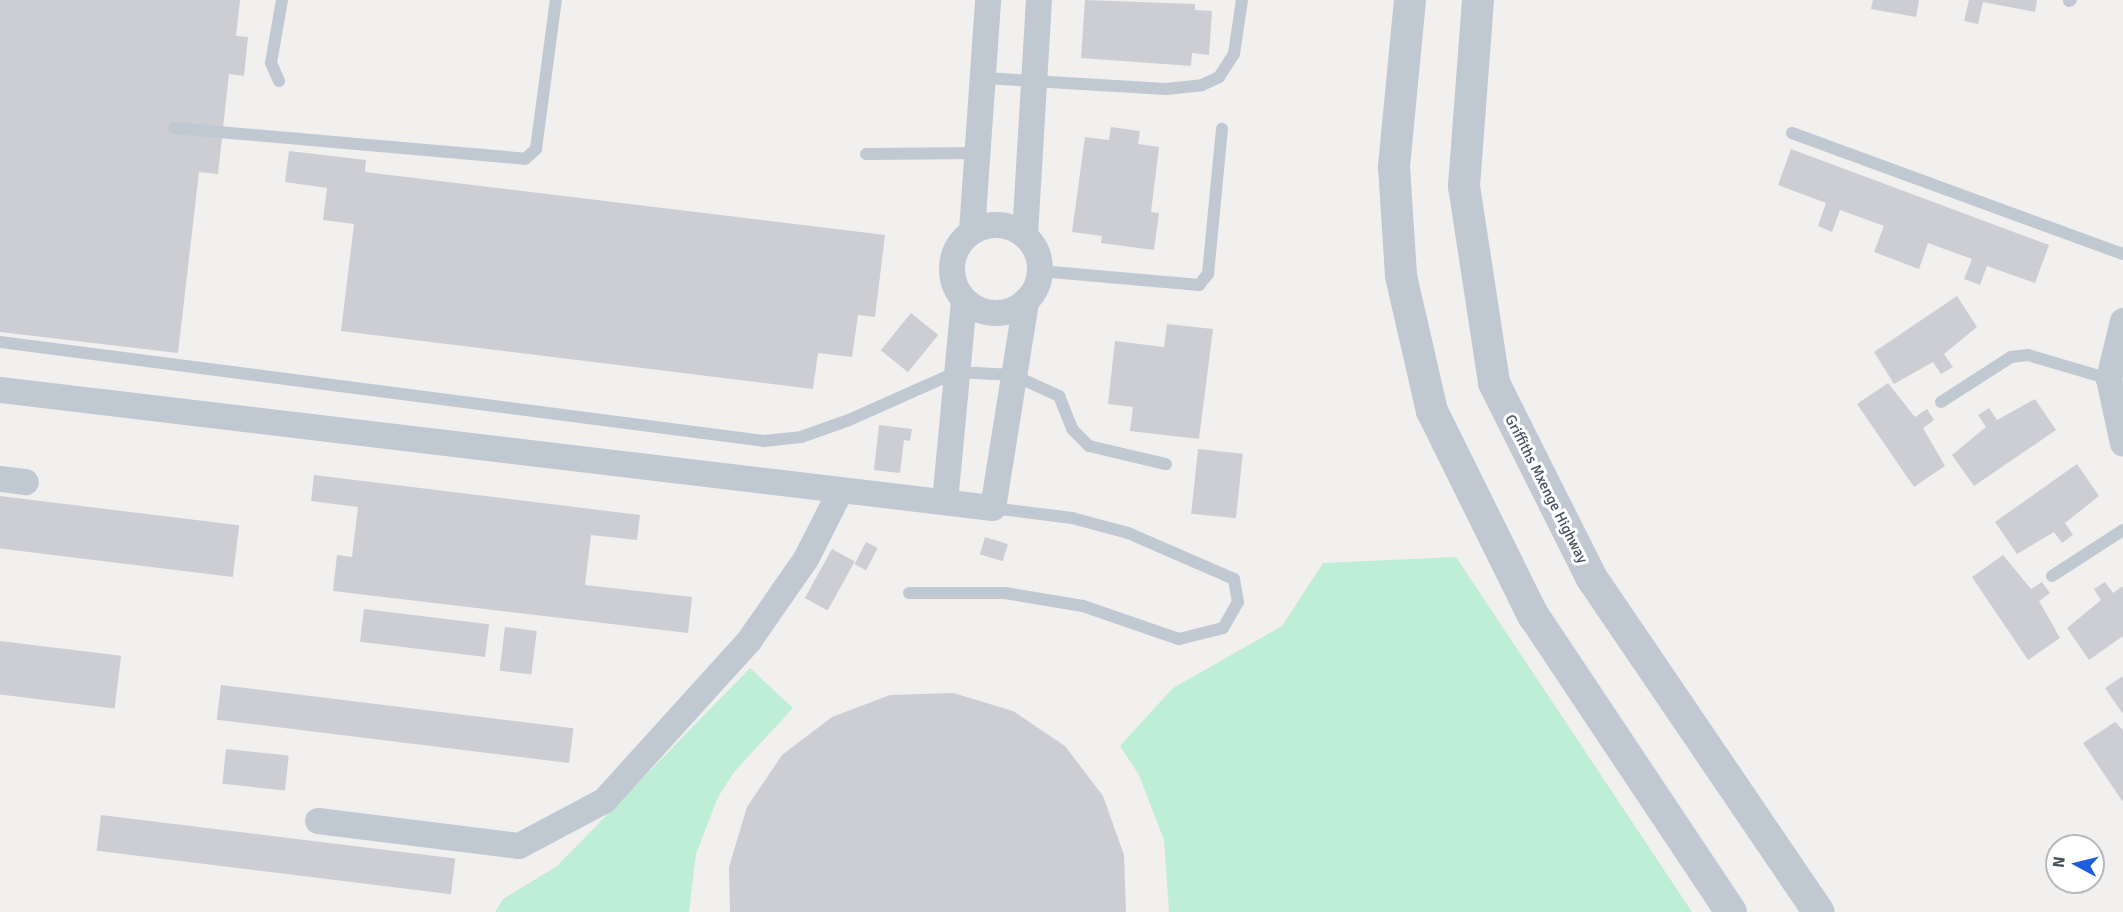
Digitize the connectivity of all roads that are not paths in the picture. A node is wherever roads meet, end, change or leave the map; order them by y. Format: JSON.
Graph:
{"nodes":[{"id":1,"x":282,"y":0,"type":"edge"},
{"id":2,"x":556,"y":0,"type":"edge"},
{"id":3,"x":1039,"y":0,"type":"edge"},
{"id":4,"x":1242,"y":0,"type":"edge"},
{"id":5,"x":1410,"y":0,"type":"edge"},
{"id":6,"x":1478,"y":0,"type":"edge"},
{"id":7,"x":983,"y":6,"type":"edge"},
{"id":8,"x":984,"y":78,"type":"junction"},
{"id":9,"x":1033,"y":78,"type":"junction"},
{"id":10,"x":279,"y":81,"type":"dead end"},
{"id":11,"x":174,"y":128,"type":"dead end"},
{"id":12,"x":1222,"y":129,"type":"dead end"},
{"id":13,"x":1792,"y":133,"type":"dead end"},
{"id":14,"x":981,"y":153,"type":"junction"},
{"id":15,"x":866,"y":154,"type":"dead end"},
{"id":16,"x":972,"y":231,"type":"junction"},
{"id":17,"x":1025,"y":235,"type":"junction"},
{"id":18,"x":2123,"y":254,"type":"edge"},
{"id":19,"x":1040,"y":272,"type":"junction"},
{"id":20,"x":964,"y":301,"type":"junction"},
{"id":21,"x":1026,"y":302,"type":"junction"},
{"id":22,"x":2122,"y":326,"type":"edge"},
{"id":23,"x":0,"y":342,"type":"edge"},
{"id":24,"x":957,"y":372,"type":"junction"},
{"id":25,"x":1013,"y":375,"type":"junction"},
{"id":26,"x":2109,"y":379,"type":"junction"},
{"id":27,"x":0,"y":390,"type":"edge"},
{"id":28,"x":1941,"y":402,"type":"dead end"},
{"id":29,"x":2123,"y":444,"type":"edge"},
{"id":30,"x":1166,"y":464,"type":"dead end"},
{"id":31,"x":0,"y":479,"type":"edge"},
{"id":32,"x":26,"y":482,"type":"dead end"},
{"id":33,"x":841,"y":490,"type":"junction"},
{"id":34,"x":945,"y":502,"type":"junction"},
{"id":35,"x":993,"y":508,"type":"junction"},
{"id":36,"x":2123,"y":530,"type":"edge"},
{"id":37,"x":2052,"y":576,"type":"dead end"},
{"id":38,"x":909,"y":593,"type":"dead end"},
{"id":39,"x":318,"y":821,"type":"dead end"},
{"id":40,"x":1731,"y":912,"type":"edge"},
{"id":41,"x":1819,"y":912,"type":"edge"}],
"edges":[{"from":1,"to":10,"type":"lane"},
{"from":2,"to":11,"type":"lane"},
{"from":3,"to":9,"type":"street"},
{"from":4,"to":9,"type":"lane"},
{"from":5,"to":40,"type":"street"},
{"from":6,"to":41,"type":"street","name":"Griffiths Mxenge Highway"},
{"from":7,"to":8,"type":"street"},
{"from":8,"to":9,"type":"lane"},
{"from":8,"to":14,"type":"street"},
{"from":9,"to":17,"type":"street"},
{"from":12,"to":19,"type":"lane"},
{"from":13,"to":18,"type":"lane"},
{"from":14,"to":15,"type":"lane"},
{"from":14,"to":16,"type":"street"},
{"from":16,"to":17,"type":"street"},
{"from":16,"to":20,"type":"street"},
{"from":17,"to":19,"type":"street"},
{"from":19,"to":21,"type":"street"},
{"from":20,"to":21,"type":"street"},
{"from":20,"to":24,"type":"street"},
{"from":21,"to":25,"type":"street"},
{"from":22,"to":26,"type":"street"},
{"from":23,"to":24,"type":"lane"},
{"from":24,"to":25,"type":"lane"},
{"from":24,"to":34,"type":"street"},
{"from":25,"to":30,"type":"lane"},
{"from":25,"to":35,"type":"street"},
{"from":26,"to":28,"type":"lane"},
{"from":26,"to":29,"type":"street"},
{"from":27,"to":33,"type":"street"},
{"from":31,"to":32,"type":"street"},
{"from":33,"to":34,"type":"street"},
{"from":33,"to":39,"type":"street"},
{"from":34,"to":35,"type":"street"},
{"from":35,"to":38,"type":"lane"},
{"from":36,"to":37,"type":"lane"}]}
